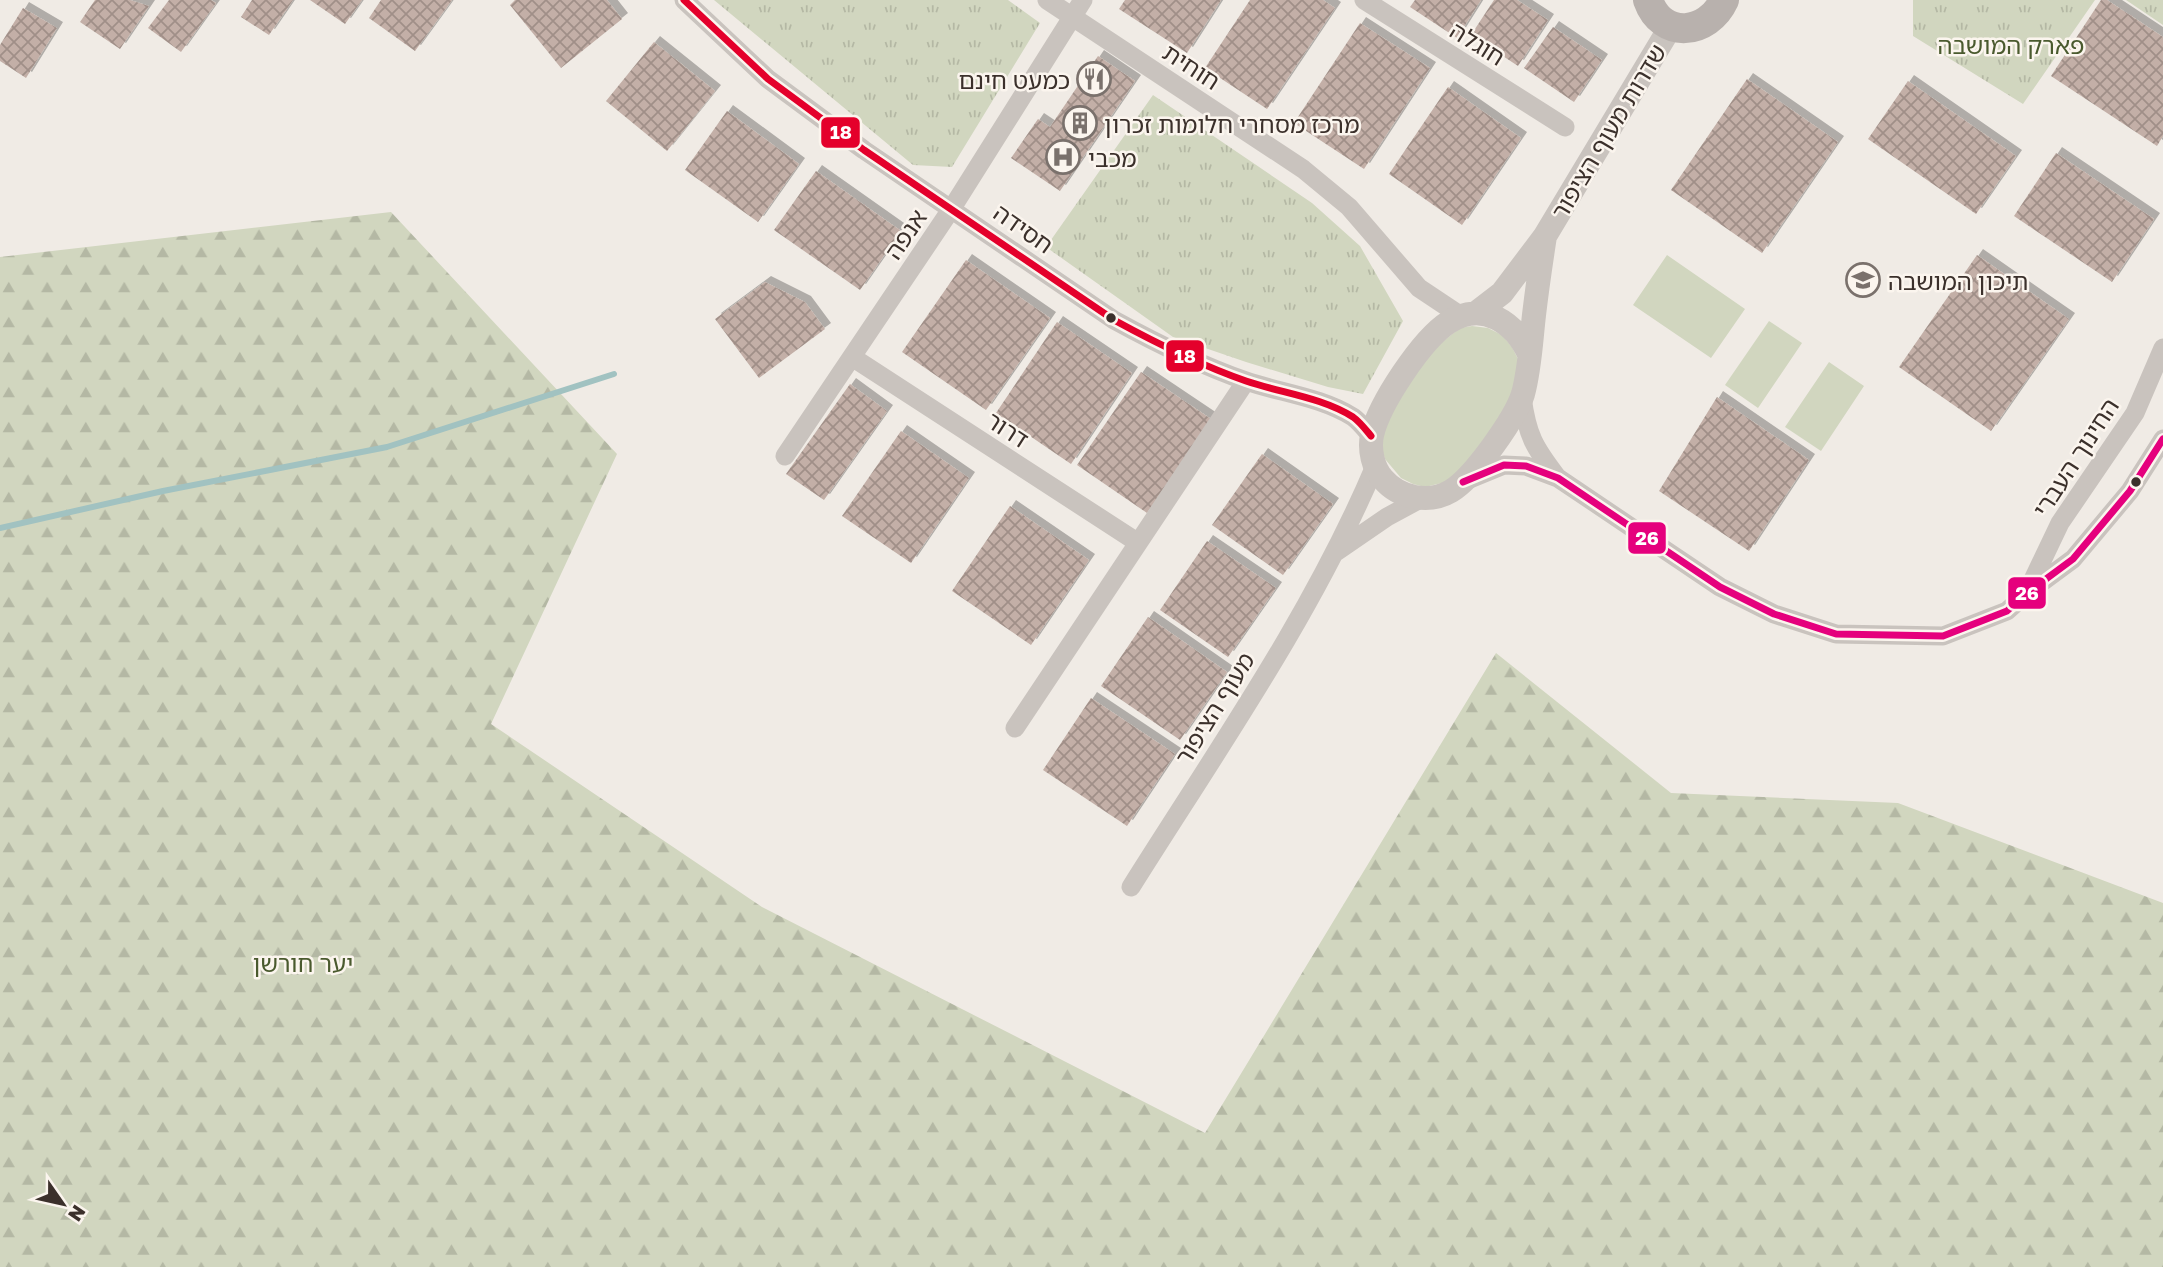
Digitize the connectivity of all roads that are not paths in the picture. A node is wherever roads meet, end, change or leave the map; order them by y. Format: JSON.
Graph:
{"nodes":[{"id":1,"x":684,"y":0,"type":"edge"},
{"id":2,"x":1047,"y":0,"type":"edge"},
{"id":3,"x":1083,"y":0,"type":"edge"},
{"id":4,"x":1364,"y":0,"type":"edge"},
{"id":5,"x":1648,"y":0,"type":"edge"},
{"id":6,"x":1724,"y":0,"type":"edge"},
{"id":7,"x":1072,"y":18,"type":"junction"},
{"id":8,"x":1671,"y":26,"type":"junction"},
{"id":9,"x":1565,"y":127,"type":"dead end"},
{"id":10,"x":952,"y":208,"type":"junction"},
{"id":11,"x":1545,"y":236,"type":"junction"},
{"id":12,"x":1469,"y":315,"type":"junction"},
{"id":13,"x":2163,"y":348,"type":"edge"},
{"id":14,"x":1529,"y":354,"type":"junction"},
{"id":15,"x":852,"y":358,"type":"junction"},
{"id":16,"x":1246,"y":381,"type":"junction"},
{"id":17,"x":1521,"y":397,"type":"junction"},
{"id":18,"x":1371,"y":436,"type":"junction"},
{"id":19,"x":2163,"y":439,"type":"edge"},
{"id":20,"x":785,"y":456,"type":"dead end"},
{"id":21,"x":1375,"y":466,"type":"junction"},
{"id":22,"x":1558,"y":478,"type":"junction"},
{"id":23,"x":1462,"y":482,"type":"junction"},
{"id":24,"x":1422,"y":498,"type":"junction"},
{"id":25,"x":1137,"y":542,"type":"junction"},
{"id":26,"x":1336,"y":553,"type":"junction"},
{"id":27,"x":2027,"y":593,"type":"junction"},
{"id":28,"x":1014,"y":728,"type":"dead end"},
{"id":29,"x":1131,"y":887,"type":"dead end"}],
"edges":[{"from":1,"to":10,"type":"street","name":"חסידה"},
{"from":2,"to":7,"type":"street","name":"חוחית"},
{"from":3,"to":7,"type":"street","name":"אנפה"},
{"from":4,"to":9,"type":"street","name":"חוגלה"},
{"from":5,"to":8,"type":"main road"},
{"from":6,"to":8,"type":"main road"},
{"from":7,"to":10,"type":"street","name":"אנפה"},
{"from":7,"to":12,"type":"street","name":"חוחית"},
{"from":8,"to":11,"type":"street","name":"שדרות מעוף הציפור"},
{"from":10,"to":15,"type":"street","name":"אנפה"},
{"from":10,"to":16,"type":"street","name":"חסידה"},
{"from":11,"to":12,"type":"street","name":"שדרות מעוף הציפור"},
{"from":11,"to":14,"type":"street","name":"שדרות מעוף הציפור"},
{"from":12,"to":14,"type":"street"},
{"from":12,"to":18,"type":"street"},
{"from":13,"to":27,"type":"street","name":"החינוך העברי"},
{"from":14,"to":17,"type":"street"},
{"from":15,"to":20,"type":"street","name":"אנפה"},
{"from":15,"to":25,"type":"street","name":"דרור"},
{"from":16,"to":18,"type":"street","name":"חסידה"},
{"from":16,"to":25,"type":"street"},
{"from":17,"to":22,"type":"street","name":"החינוך העברי"},
{"from":17,"to":23,"type":"street"},
{"from":18,"to":21,"type":"street"},
{"from":19,"to":27,"type":"street","name":"החינוך העברי"},
{"from":21,"to":24,"type":"street"},
{"from":21,"to":26,"type":"street","name":"מעוף הציפור"},
{"from":22,"to":23,"type":"street","name":"החינוך העברי"},
{"from":22,"to":27,"type":"street","name":"החינוך העברי"},
{"from":23,"to":24,"type":"street"},
{"from":24,"to":26,"type":"street","name":"מעוף הציפור"},
{"from":25,"to":28,"type":"street"},
{"from":26,"to":29,"type":"street","name":"מעוף הציפור"}]}
